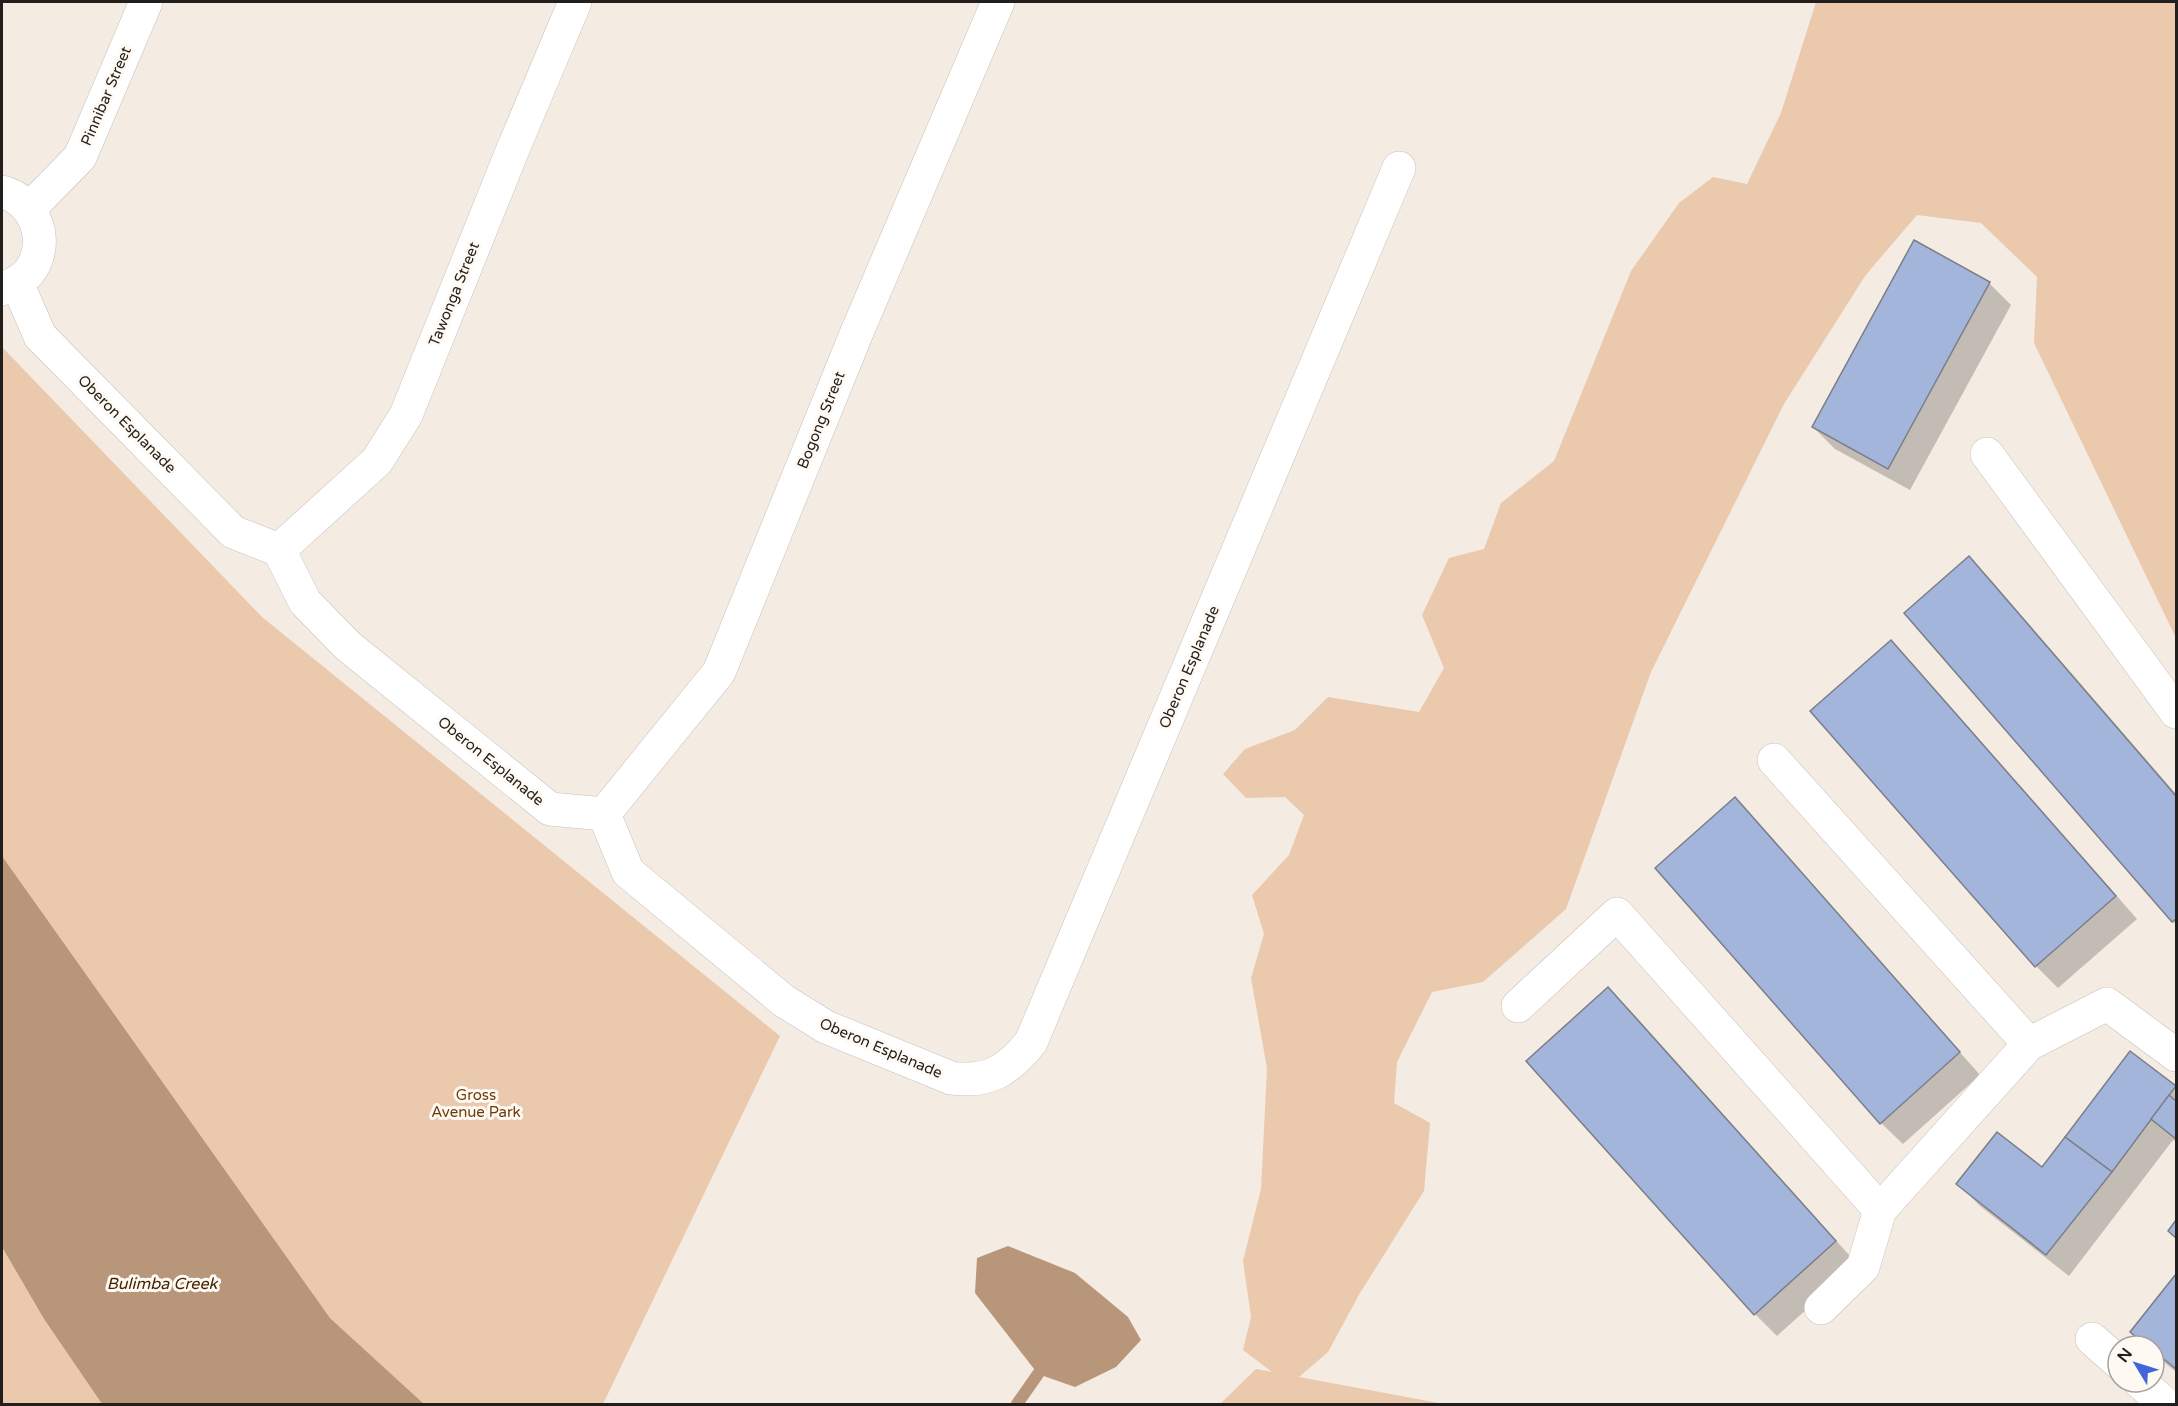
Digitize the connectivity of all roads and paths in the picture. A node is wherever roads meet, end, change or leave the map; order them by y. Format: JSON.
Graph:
{"nodes":[{"id":1,"x":146,"y":2,"type":"edge"},
{"id":2,"x":575,"y":2,"type":"edge"},
{"id":3,"x":998,"y":2,"type":"edge"},
{"id":4,"x":1399,"y":168,"type":"dead end"},
{"id":5,"x":2,"y":192,"type":"edge"},
{"id":6,"x":29,"y":209,"type":"junction"},
{"id":7,"x":9,"y":286,"type":"edge"},
{"id":8,"x":1987,"y":454,"type":"dead end"},
{"id":9,"x":279,"y":550,"type":"junction"},
{"id":10,"x":2176,"y":712,"type":"edge"},
{"id":11,"x":1774,"y":760,"type":"dead end"},
{"id":12,"x":604,"y":814,"type":"junction"},
{"id":13,"x":1518,"y":1006,"type":"dead end"},
{"id":14,"x":2029,"y":1044,"type":"junction"},
{"id":15,"x":2176,"y":1055,"type":"edge"},
{"id":16,"x":1880,"y":1210,"type":"junction"},
{"id":17,"x":1821,"y":1308,"type":"dead end"},
{"id":18,"x":2092,"y":1339,"type":"dead end"},
{"id":19,"x":2106,"y":1351,"type":"edge"}],
"edges":[{"from":1,"to":6,"type":"street","name":"Pinnibar Street"},
{"from":2,"to":9,"type":"street","name":"Tawonga Street"},
{"from":3,"to":12,"type":"street","name":"Bogong Street"},
{"from":4,"to":12,"type":"street","name":"Oberon Esplanade"},
{"from":5,"to":6,"type":"street"},
{"from":6,"to":7,"type":"street","name":"Oberon Esplanade"},
{"from":7,"to":9,"type":"street","name":"Oberon Esplanade"},
{"from":8,"to":10,"type":"street"},
{"from":9,"to":12,"type":"street","name":"Oberon Esplanade"},
{"from":11,"to":14,"type":"street"},
{"from":13,"to":16,"type":"street"},
{"from":14,"to":15,"type":"street"},
{"from":14,"to":16,"type":"street"},
{"from":16,"to":17,"type":"street"},
{"from":18,"to":19,"type":"street"}]}
